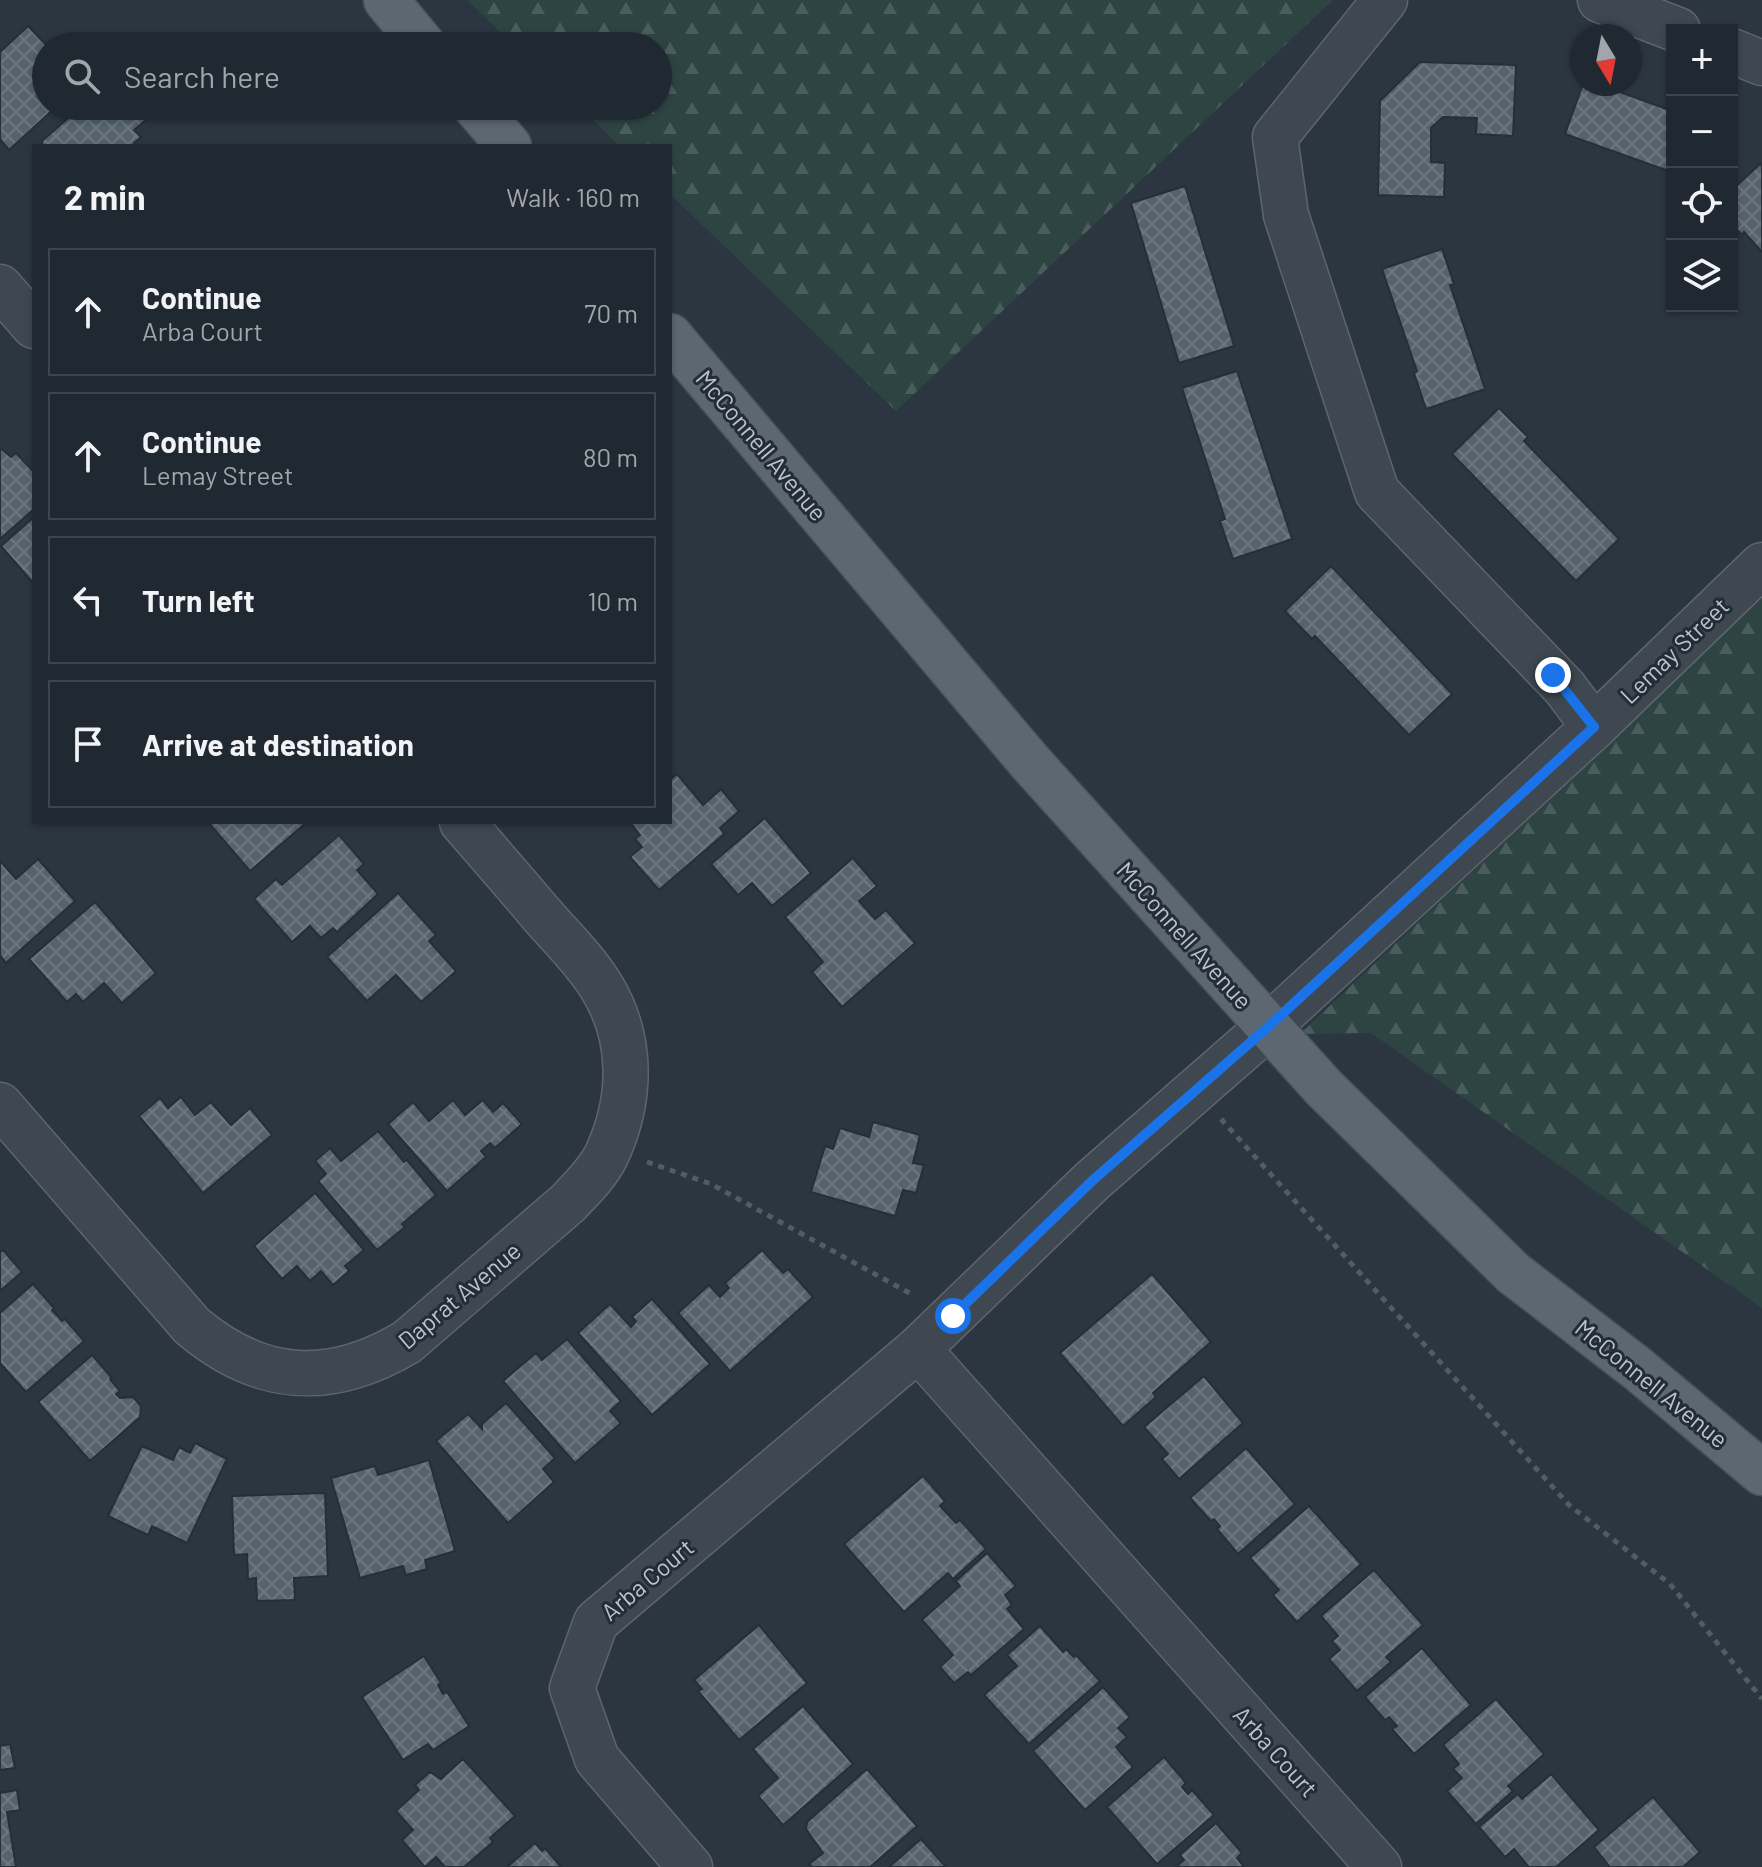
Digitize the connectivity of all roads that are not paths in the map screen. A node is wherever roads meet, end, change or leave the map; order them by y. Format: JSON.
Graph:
{"nodes":[{"id":1,"x":386,"y":0,"type":"edge"},
{"id":2,"x":1385,"y":0,"type":"edge"},
{"id":3,"x":1600,"y":0,"type":"edge"},
{"id":4,"x":1666,"y":25,"type":"edge"},
{"id":5,"x":412,"y":32,"type":"edge"},
{"id":6,"x":1738,"y":53,"type":"edge"},
{"id":7,"x":1762,"y":63,"type":"edge"},
{"id":8,"x":487,"y":120,"type":"edge"},
{"id":9,"x":507,"y":144,"type":"edge"},
{"id":10,"x":0,"y":287,"type":"edge"},
{"id":11,"x":32,"y":324,"type":"edge"},
{"id":12,"x":672,"y":338,"type":"edge"},
{"id":13,"x":1762,"y":565,"type":"edge"},
{"id":14,"x":1594,"y":727,"type":"junction"},
{"id":15,"x":464,"y":824,"type":"edge"},
{"id":16,"x":1268,"y":1027,"type":"junction"},
{"id":17,"x":0,"y":1105,"type":"edge"},
{"id":18,"x":918,"y":1349,"type":"junction"},
{"id":19,"x":1762,"y":1473,"type":"edge"},
{"id":20,"x":690,"y":1867,"type":"edge"},
{"id":21,"x":1379,"y":1867,"type":"edge"}],
"edges":[{"from":1,"to":5,"type":"main road"},
{"from":2,"to":14,"type":"street"},
{"from":3,"to":4,"type":"street"},
{"from":6,"to":7,"type":"street"},
{"from":8,"to":9,"type":"main road"},
{"from":10,"to":11,"type":"street"},
{"from":12,"to":16,"type":"main road","name":"McConnell Avenue"},
{"from":13,"to":14,"type":"street","name":"Lemay Street"},
{"from":14,"to":16,"type":"street","name":"Lemay Street"},
{"from":15,"to":17,"type":"street","name":"Daprat Avenue"},
{"from":16,"to":18,"type":"street","name":"Arba Court"},
{"from":16,"to":19,"type":"main road","name":"McConnell Avenue"},
{"from":18,"to":20,"type":"street","name":"Arba Court"},
{"from":18,"to":21,"type":"street","name":"Arba Court"}]}
